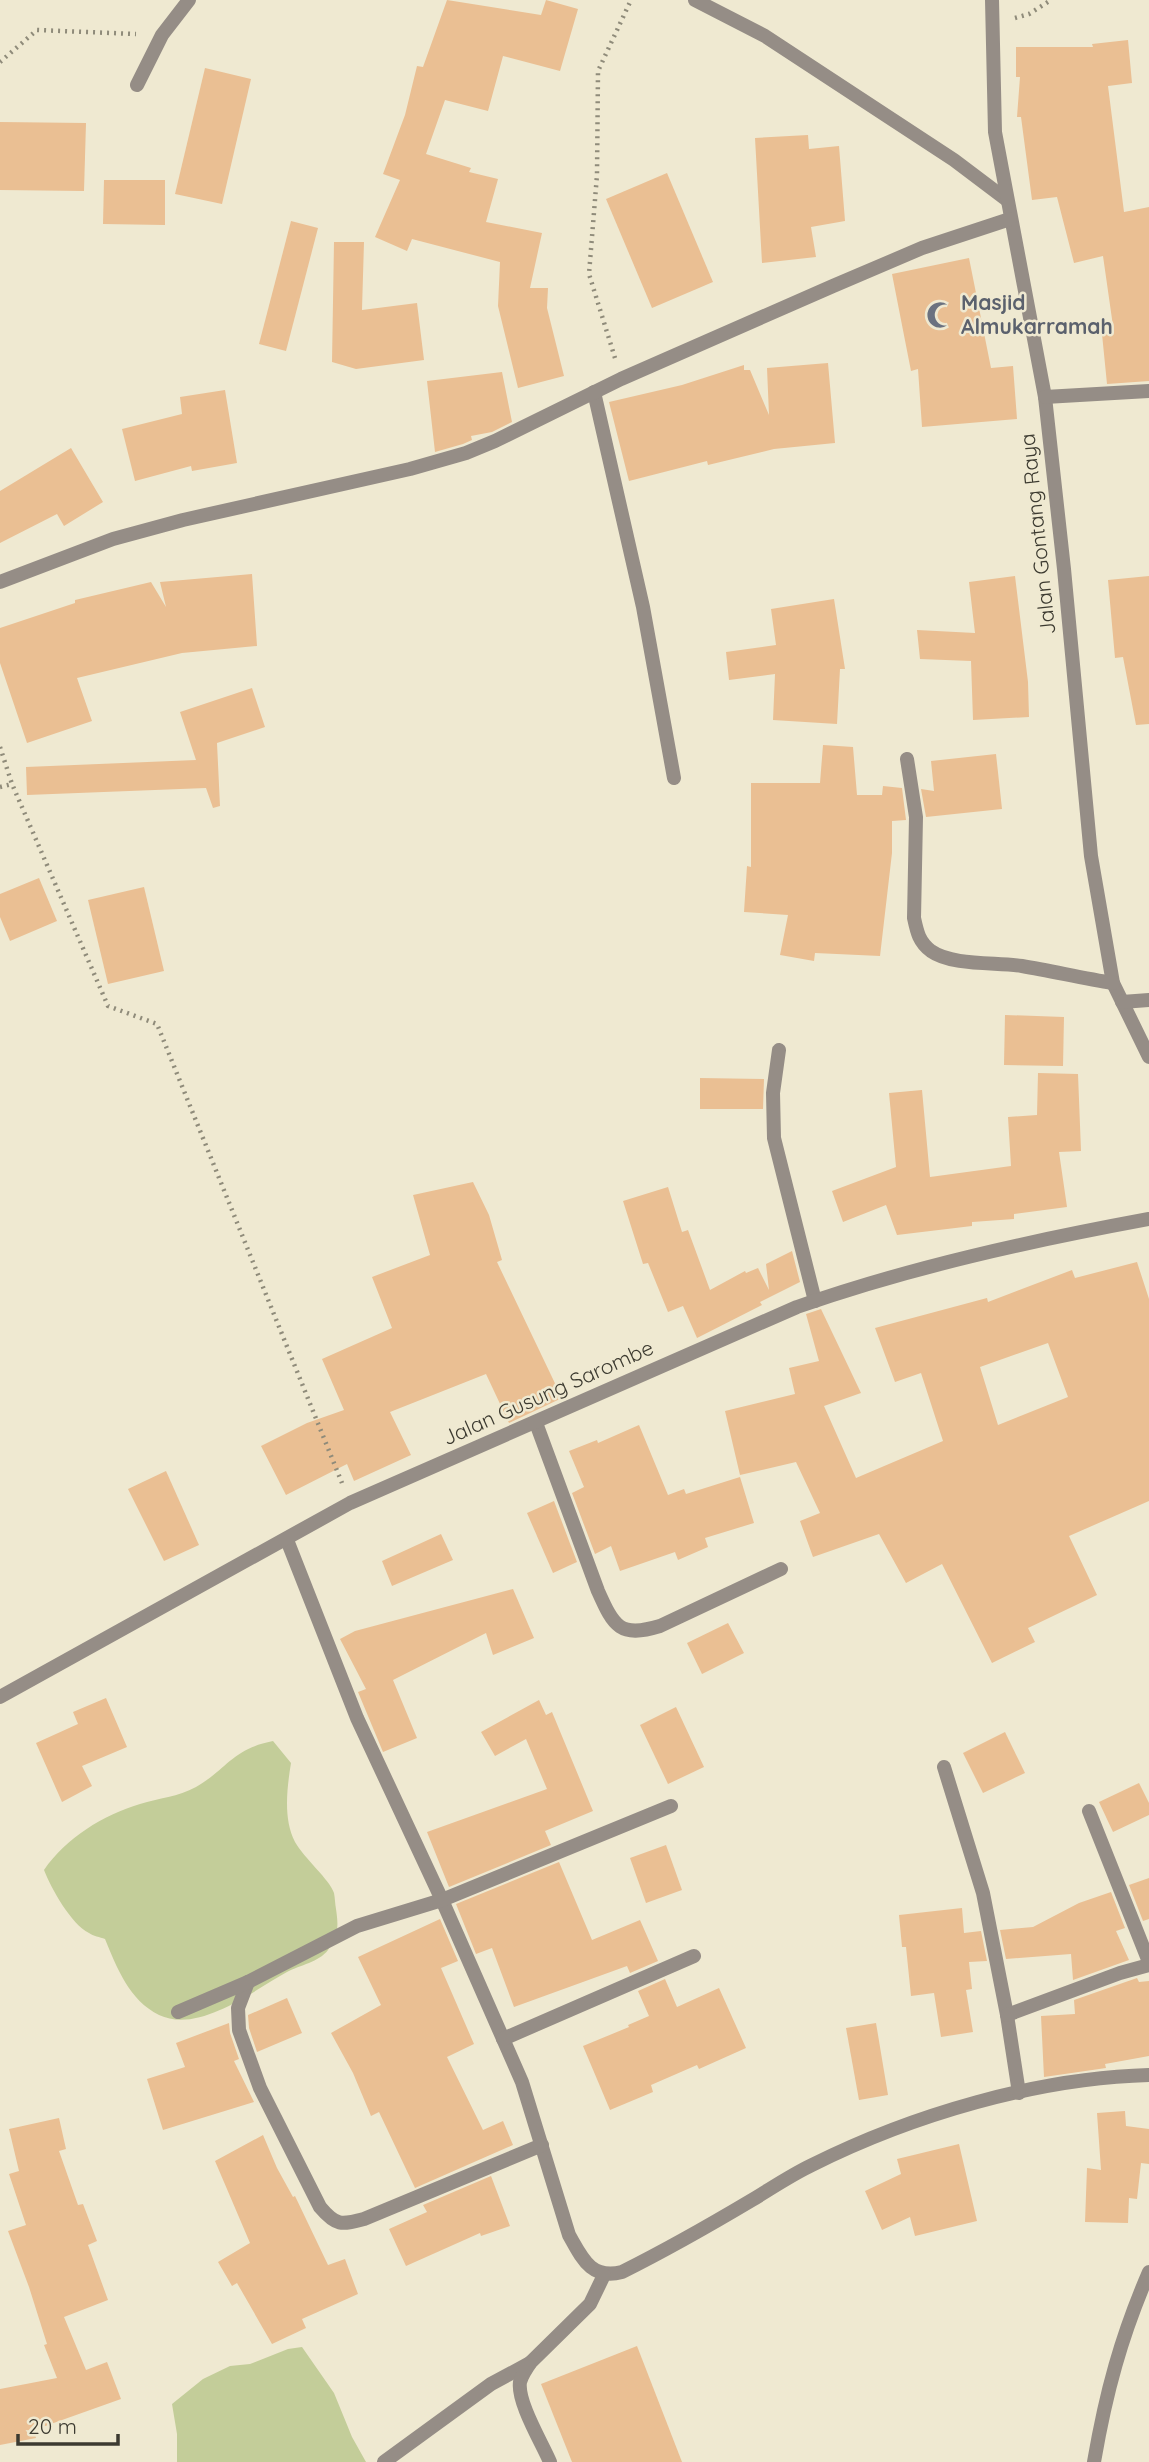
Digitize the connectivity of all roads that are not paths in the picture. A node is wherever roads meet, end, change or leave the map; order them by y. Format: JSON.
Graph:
{"nodes":[{"id":1,"x":189,"y":0,"type":"edge"},
{"id":2,"x":695,"y":0,"type":"edge"},
{"id":3,"x":992,"y":0,"type":"edge"},
{"id":4,"x":136,"y":85,"type":"dead end"},
{"id":5,"x":1007,"y":200,"type":"junction"},
{"id":6,"x":1010,"y":219,"type":"junction"},
{"id":7,"x":1149,"y":391,"type":"edge"},
{"id":8,"x":594,"y":392,"type":"junction"},
{"id":9,"x":1045,"y":397,"type":"junction"},
{"id":10,"x":0,"y":582,"type":"edge"},
{"id":11,"x":907,"y":759,"type":"dead end"},
{"id":12,"x":674,"y":778,"type":"dead end"},
{"id":13,"x":1113,"y":983,"type":"junction"},
{"id":14,"x":1149,"y":1000,"type":"edge"},
{"id":15,"x":1122,"y":1002,"type":"junction"},
{"id":16,"x":779,"y":1051,"type":"dead end"},
{"id":17,"x":1149,"y":1057,"type":"edge"},
{"id":18,"x":1149,"y":1219,"type":"edge"},
{"id":19,"x":815,"y":1301,"type":"junction"},
{"id":20,"x":536,"y":1423,"type":"junction"},
{"id":21,"x":287,"y":1539,"type":"junction"},
{"id":22,"x":782,"y":1569,"type":"dead end"},
{"id":23,"x":0,"y":1697,"type":"edge"},
{"id":24,"x":944,"y":1767,"type":"dead end"},
{"id":25,"x":671,"y":1805,"type":"dead end"},
{"id":26,"x":1089,"y":1811,"type":"dead end"},
{"id":27,"x":442,"y":1900,"type":"junction"},
{"id":28,"x":694,"y":1956,"type":"dead end"},
{"id":29,"x":1149,"y":1964,"type":"edge"},
{"id":30,"x":248,"y":1982,"type":"junction"},
{"id":31,"x":178,"y":2012,"type":"dead end"},
{"id":32,"x":1007,"y":2015,"type":"junction"},
{"id":33,"x":503,"y":2039,"type":"junction"},
{"id":34,"x":1149,"y":2074,"type":"edge"},
{"id":35,"x":1018,"y":2093,"type":"junction"},
{"id":36,"x":542,"y":2146,"type":"junction"},
{"id":37,"x":1149,"y":2272,"type":"edge"},
{"id":38,"x":604,"y":2275,"type":"junction"},
{"id":39,"x":531,"y":2362,"type":"junction"},
{"id":40,"x":384,"y":2462,"type":"edge"},
{"id":41,"x":550,"y":2462,"type":"edge"},
{"id":42,"x":1094,"y":2462,"type":"edge"}],
"edges":[{"from":1,"to":4,"type":"street"},
{"from":2,"to":5,"type":"street"},
{"from":3,"to":5,"type":"street","name":"Jalan Gontang Raya"},
{"from":5,"to":6,"type":"street","name":"Jalan Gontang Raya"},
{"from":6,"to":8,"type":"street"},
{"from":6,"to":9,"type":"street","name":"Jalan Gontang Raya"},
{"from":7,"to":9,"type":"street"},
{"from":8,"to":10,"type":"street"},
{"from":8,"to":12,"type":"street"},
{"from":9,"to":13,"type":"street","name":"Jalan Gontang Raya"},
{"from":11,"to":13,"type":"street"},
{"from":13,"to":15,"type":"street","name":"Jalan Gontang Raya"},
{"from":14,"to":15,"type":"street"},
{"from":15,"to":17,"type":"street","name":"Jalan Gontang Raya"},
{"from":16,"to":19,"type":"street"},
{"from":18,"to":19,"type":"street","name":"Jalan Gusung Sarombe"},
{"from":19,"to":20,"type":"street","name":"Jalan Gusung Sarombe"},
{"from":20,"to":21,"type":"street","name":"Jalan Gusung Sarombe"},
{"from":20,"to":22,"type":"street"},
{"from":21,"to":23,"type":"street","name":"Jalan Gusung Sarombe"},
{"from":21,"to":27,"type":"street"},
{"from":24,"to":32,"type":"street"},
{"from":25,"to":27,"type":"street"},
{"from":26,"to":29,"type":"street"},
{"from":27,"to":30,"type":"street"},
{"from":27,"to":33,"type":"street"},
{"from":28,"to":33,"type":"street"},
{"from":29,"to":32,"type":"street"},
{"from":30,"to":31,"type":"street"},
{"from":30,"to":36,"type":"street"},
{"from":32,"to":35,"type":"street"},
{"from":33,"to":36,"type":"street"},
{"from":34,"to":35,"type":"street"},
{"from":35,"to":38,"type":"street"},
{"from":36,"to":38,"type":"street"},
{"from":37,"to":42,"type":"street"},
{"from":38,"to":39,"type":"street"},
{"from":39,"to":40,"type":"street"},
{"from":39,"to":41,"type":"street"}]}
